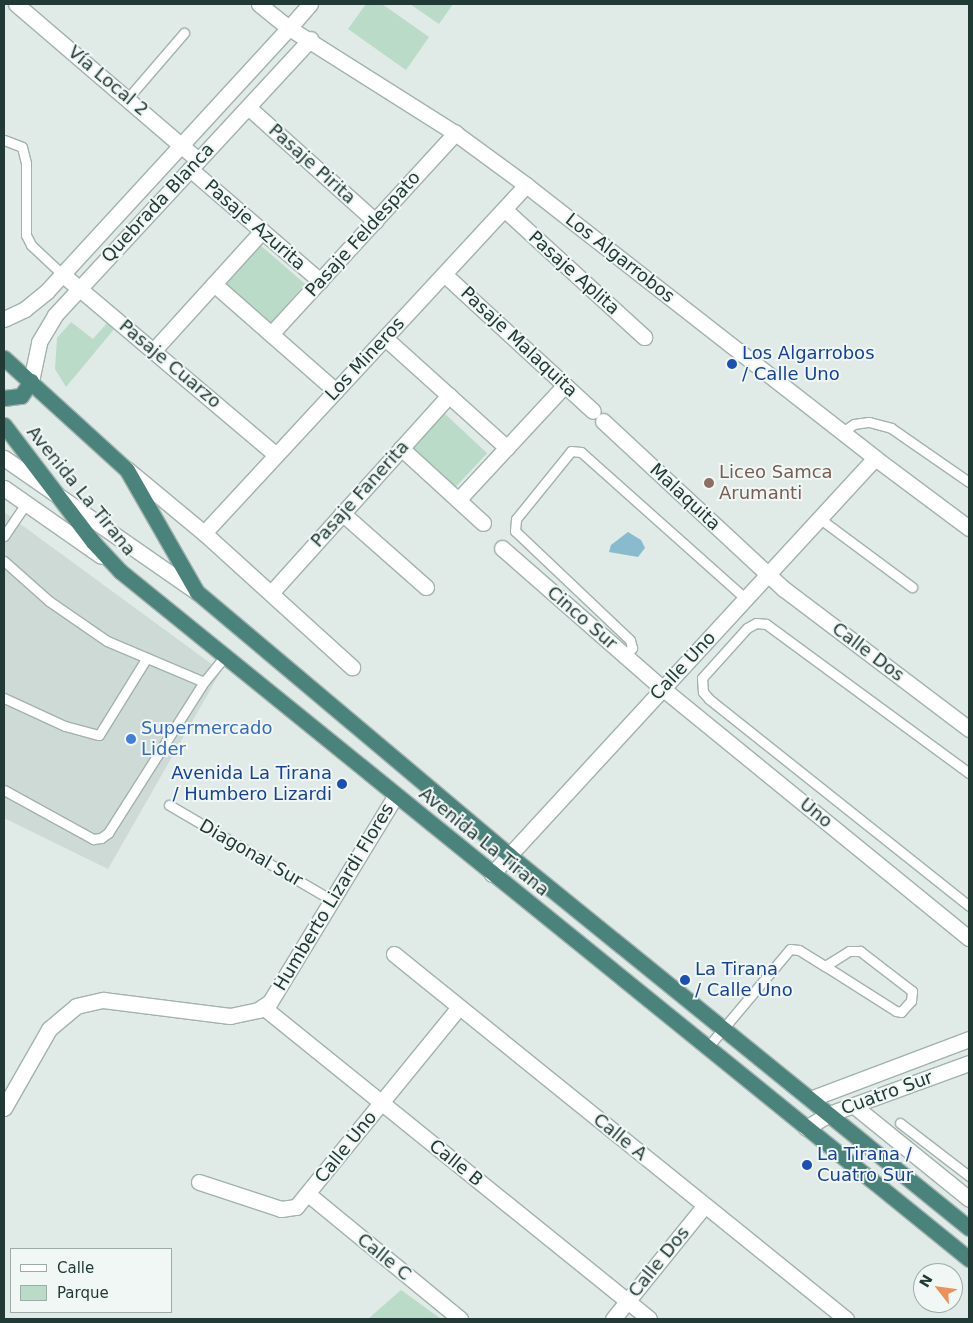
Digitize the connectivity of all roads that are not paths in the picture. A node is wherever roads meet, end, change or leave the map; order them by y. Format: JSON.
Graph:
{"nodes":[{"id":1,"x":16,"y":4,"type":"edge"},
{"id":2,"x":259,"y":4,"type":"edge"},
{"id":3,"x":310,"y":4,"type":"edge"},
{"id":4,"x":289,"y":28,"type":"junction"},
{"id":5,"x":184,"y":32,"type":"dead end"},
{"id":6,"x":311,"y":39,"type":"junction"},
{"id":7,"x":128,"y":98,"type":"junction"},
{"id":8,"x":248,"y":107,"type":"junction"},
{"id":9,"x":455,"y":133,"type":"junction"},
{"id":10,"x":4,"y":140,"type":"edge"},
{"id":11,"x":181,"y":144,"type":"junction"},
{"id":12,"x":194,"y":164,"type":"junction"},
{"id":13,"x":526,"y":185,"type":"junction"},
{"id":14,"x":504,"y":209,"type":"junction"},
{"id":15,"x":375,"y":220,"type":"junction"},
{"id":16,"x":262,"y":230,"type":"junction"},
{"id":17,"x":62,"y":274,"type":"junction"},
{"id":18,"x":444,"y":274,"type":"junction"},
{"id":19,"x":320,"y":281,"type":"junction"},
{"id":20,"x":214,"y":284,"type":"junction"},
{"id":21,"x":79,"y":288,"type":"junction"},
{"id":22,"x":4,"y":319,"type":"edge"},
{"id":23,"x":271,"y":334,"type":"junction"},
{"id":24,"x":644,"y":337,"type":"dead end"},
{"id":25,"x":385,"y":338,"type":"junction"},
{"id":26,"x":154,"y":350,"type":"junction"},
{"id":27,"x":4,"y":358,"type":"edge"},
{"id":28,"x":31,"y":381,"type":"junction"},
{"id":29,"x":565,"y":385,"type":"junction"},
{"id":30,"x":336,"y":391,"type":"junction"},
{"id":31,"x":449,"y":395,"type":"junction"},
{"id":32,"x":4,"y":398,"type":"edge"},
{"id":33,"x":598,"y":416,"type":"joint"},
{"id":34,"x":4,"y":425,"type":"edge"},
{"id":35,"x":842,"y":432,"type":"junction"},
{"id":36,"x":401,"y":448,"type":"junction"},
{"id":37,"x":507,"y":448,"type":"junction"},
{"id":38,"x":276,"y":455,"type":"junction"},
{"id":39,"x":4,"y":458,"type":"edge"},
{"id":40,"x":875,"y":458,"type":"junction"},
{"id":41,"x":128,"y":470,"type":"junction"},
{"id":42,"x":969,"y":482,"type":"edge"},
{"id":43,"x":4,"y":488,"type":"edge"},
{"id":44,"x":59,"y":495,"type":"junction"},
{"id":45,"x":458,"y":500,"type":"junction"},
{"id":46,"x":27,"y":502,"type":"junction"},
{"id":47,"x":342,"y":513,"type":"junction"},
{"id":48,"x":819,"y":518,"type":"junction"},
{"id":49,"x":484,"y":523,"type":"dead end"},
{"id":50,"x":969,"y":528,"type":"edge"},
{"id":51,"x":204,"y":533,"type":"junction"},
{"id":52,"x":4,"y":536,"type":"edge"},
{"id":53,"x":502,"y":548,"type":"dead end"},
{"id":54,"x":4,"y":561,"type":"edge"},
{"id":55,"x":120,"y":571,"type":"junction"},
{"id":56,"x":768,"y":573,"type":"junction"},
{"id":57,"x":426,"y":586,"type":"dead end"},
{"id":58,"x":912,"y":587,"type":"dead end"},
{"id":59,"x":197,"y":592,"type":"junction"},
{"id":60,"x":271,"y":593,"type":"junction"},
{"id":61,"x":745,"y":598,"type":"junction"},
{"id":62,"x":225,"y":656,"type":"junction"},
{"id":63,"x":625,"y":656,"type":"junction"},
{"id":64,"x":146,"y":659,"type":"junction"},
{"id":65,"x":352,"y":667,"type":"dead end"},
{"id":66,"x":204,"y":682,"type":"junction"},
{"id":67,"x":662,"y":688,"type":"junction"},
{"id":68,"x":4,"y":698,"type":"edge"},
{"id":69,"x":969,"y":729,"type":"edge"},
{"id":70,"x":969,"y":773,"type":"edge"},
{"id":71,"x":4,"y":790,"type":"edge"},
{"id":72,"x":396,"y":795,"type":"junction"},
{"id":73,"x":169,"y":805,"type":"dead end"},
{"id":74,"x":509,"y":855,"type":"junction"},
{"id":75,"x":492,"y":874,"type":"junction"},
{"id":76,"x":333,"y":901,"type":"junction"},
{"id":77,"x":969,"y":906,"type":"edge"},
{"id":78,"x":969,"y":938,"type":"edge"},
{"id":79,"x":394,"y":954,"type":"dead end"},
{"id":80,"x":825,"y":966,"type":"junction"},
{"id":81,"x":459,"y":1007,"type":"junction"},
{"id":82,"x":262,"y":1008,"type":"junction"},
{"id":83,"x":724,"y":1029,"type":"junction"},
{"id":84,"x":969,"y":1038,"type":"edge"},
{"id":85,"x":707,"y":1048,"type":"junction"},
{"id":86,"x":969,"y":1063,"type":"edge"},
{"id":87,"x":810,"y":1099,"type":"junction"},
{"id":88,"x":382,"y":1104,"type":"junction"},
{"id":89,"x":853,"y":1105,"type":"junction"},
{"id":90,"x":4,"y":1108,"type":"edge"},
{"id":91,"x":829,"y":1114,"type":"junction"},
{"id":92,"x":900,"y":1123,"type":"dead end"},
{"id":93,"x":806,"y":1128,"type":"junction"},
{"id":94,"x":969,"y":1176,"type":"edge"},
{"id":95,"x":198,"y":1182,"type":"dead end"},
{"id":96,"x":308,"y":1194,"type":"junction"},
{"id":97,"x":969,"y":1199,"type":"edge"},
{"id":98,"x":705,"y":1205,"type":"junction"},
{"id":99,"x":969,"y":1228,"type":"edge"},
{"id":100,"x":969,"y":1259,"type":"edge"},
{"id":101,"x":627,"y":1301,"type":"junction"},
{"id":102,"x":460,"y":1319,"type":"edge"},
{"id":103,"x":612,"y":1319,"type":"edge"},
{"id":104,"x":649,"y":1319,"type":"edge"},
{"id":105,"x":846,"y":1319,"type":"edge"}],
"edges":[{"from":1,"to":7,"type":"street","name":"Vía Local 2"},
{"from":2,"to":4,"type":"street","name":"Los Algarrobos"},
{"from":3,"to":4,"type":"street","name":"Quebrada Blanca"},
{"from":4,"to":6,"type":"street","name":"Los Algarrobos"},
{"from":4,"to":11,"type":"street","name":"Quebrada Blanca"},
{"from":5,"to":7,"type":"lane"},
{"from":6,"to":8,"type":"street","name":"Quebrada Blanca"},
{"from":6,"to":9,"type":"street","name":"Los Algarrobos"},
{"from":7,"to":11,"type":"street","name":"Vía Local 2"},
{"from":8,"to":12,"type":"street","name":"Quebrada Blanca"},
{"from":8,"to":15,"type":"street","name":"Pasaje Pirita"},
{"from":9,"to":13,"type":"street","name":"Los Algarrobos"},
{"from":9,"to":15,"type":"street","name":"Pasaje Feldespato"},
{"from":10,"to":17,"type":"lane"},
{"from":11,"to":12,"type":"street","name":"Vía Local 2"},
{"from":11,"to":17,"type":"street","name":"Quebrada Blanca"},
{"from":12,"to":16,"type":"street","name":"Pasaje Azurita"},
{"from":12,"to":21,"type":"street","name":"Quebrada Blanca"},
{"from":13,"to":14,"type":"street","name":"Los Mineros"},
{"from":13,"to":35,"type":"street","name":"Los Algarrobos"},
{"from":14,"to":18,"type":"street","name":"Los Mineros"},
{"from":14,"to":24,"type":"street","name":"Pasaje Aplita"},
{"from":15,"to":19,"type":"street","name":"Pasaje Feldespato"},
{"from":16,"to":19,"type":"street","name":"Pasaje Azurita"},
{"from":16,"to":20,"type":"street"},
{"from":17,"to":21,"type":"street","name":"Pasaje Cuarzo"},
{"from":17,"to":22,"type":"street","name":"Quebrada Blanca"},
{"from":18,"to":25,"type":"street","name":"Los Mineros"},
{"from":18,"to":29,"type":"street","name":"Pasaje Malaquita"},
{"from":19,"to":23,"type":"street","name":"Pasaje Feldespato"},
{"from":20,"to":23,"type":"street"},
{"from":20,"to":26,"type":"street"},
{"from":21,"to":26,"type":"street","name":"Pasaje Cuarzo"},
{"from":21,"to":28,"type":"street","name":"Quebrada Blanca"},
{"from":23,"to":30,"type":"street"},
{"from":25,"to":30,"type":"street","name":"Los Mineros"},
{"from":25,"to":31,"type":"street"},
{"from":26,"to":38,"type":"street","name":"Pasaje Cuarzo"},
{"from":27,"to":28,"type":"highway","name":"Avenida La Tirana"},
{"from":28,"to":32,"type":"highway"},
{"from":28,"to":41,"type":"highway","name":"Avenida La Tirana"},
{"from":29,"to":33,"type":"street","name":"Pasaje Malaquita"},
{"from":29,"to":37,"type":"street"},
{"from":30,"to":38,"type":"street","name":"Los Mineros"},
{"from":31,"to":36,"type":"street","name":"Pasaje Fanerita"},
{"from":31,"to":37,"type":"street"},
{"from":33,"to":56,"type":"street","name":"Malaquita"},
{"from":34,"to":44,"type":"highway","name":"Avenida La Tirana"},
{"from":35,"to":40,"type":"street","name":"Los Algarrobos"},
{"from":35,"to":42,"type":"lane"},
{"from":36,"to":45,"type":"street"},
{"from":36,"to":47,"type":"street","name":"Pasaje Fanerita"},
{"from":37,"to":45,"type":"street"},
{"from":38,"to":51,"type":"street","name":"Los Mineros"},
{"from":39,"to":44,"type":"street"},
{"from":40,"to":48,"type":"street","name":"Calle Uno"},
{"from":40,"to":50,"type":"street","name":"Los Algarrobos"},
{"from":41,"to":51,"type":"street","name":"Avenida La Tirana"},
{"from":41,"to":59,"type":"highway","name":"Avenida La Tirana"},
{"from":43,"to":46,"type":"street"},
{"from":44,"to":55,"type":"highway","name":"Avenida La Tirana"},
{"from":44,"to":59,"type":"street"},
{"from":45,"to":49,"type":"street"},
{"from":46,"to":52,"type":"lane"},
{"from":46,"to":55,"type":"street"},
{"from":47,"to":57,"type":"street"},
{"from":47,"to":60,"type":"street","name":"Pasaje Fanerita"},
{"from":48,"to":56,"type":"street","name":"Calle Uno"},
{"from":48,"to":58,"type":"lane"},
{"from":51,"to":60,"type":"street","name":"Avenida La Tirana"},
{"from":53,"to":63,"type":"street","name":"Cinco Sur"},
{"from":54,"to":64,"type":"lane"},
{"from":55,"to":62,"type":"highway","name":"Avenida La Tirana"},
{"from":56,"to":61,"type":"street","name":"Calle Uno"},
{"from":56,"to":69,"type":"street","name":"Calle Dos"},
{"from":59,"to":74,"type":"highway","name":"Avenida La Tirana"},
{"from":60,"to":65,"type":"street","name":"Avenida La Tirana"},
{"from":61,"to":63,"type":"lane"},
{"from":61,"to":67,"type":"street","name":"Calle Uno"},
{"from":62,"to":66,"type":"lane"},
{"from":62,"to":72,"type":"highway","name":"Avenida La Tirana"},
{"from":63,"to":67,"type":"street","name":"Cinco Sur"},
{"from":64,"to":66,"type":"lane"},
{"from":64,"to":68,"type":"lane"},
{"from":66,"to":71,"type":"lane"},
{"from":67,"to":74,"type":"street","name":"Calle Uno"},
{"from":67,"to":78,"type":"street","name":"Uno"},
{"from":70,"to":77,"type":"lane"},
{"from":72,"to":75,"type":"highway","name":"Avenida La Tirana"},
{"from":72,"to":76,"type":"street","name":"Humberto Lizardi Flores"},
{"from":73,"to":76,"type":"lane","name":"Diagonal Sur"},
{"from":74,"to":75,"type":"street","name":"Calle Uno"},
{"from":74,"to":83,"type":"highway","name":"Avenida La Tirana"},
{"from":75,"to":85,"type":"highway","name":"Avenida La Tirana"},
{"from":76,"to":82,"type":"street","name":"Humberto Lizardi Flores"},
{"from":79,"to":81,"type":"street","name":"Calle A"},
{"from":80,"to":80,"type":"lane"},
{"from":80,"to":83,"type":"lane"},
{"from":81,"to":88,"type":"street","name":"Calle Uno"},
{"from":81,"to":98,"type":"street","name":"Calle A"},
{"from":82,"to":88,"type":"street","name":"Calle B"},
{"from":82,"to":90,"type":"street","name":"Humberto Lizardi Flores"},
{"from":83,"to":85,"type":"lane"},
{"from":83,"to":87,"type":"highway","name":"Avenida La Tirana"},
{"from":84,"to":87,"type":"street","name":"Cuatro Sur"},
{"from":85,"to":93,"type":"highway","name":"Avenida La Tirana"},
{"from":86,"to":89,"type":"street","name":"Cuatro Sur"},
{"from":87,"to":91,"type":"highway","name":"Avenida La Tirana"},
{"from":88,"to":96,"type":"street","name":"Calle Uno"},
{"from":88,"to":101,"type":"street","name":"Calle B"},
{"from":89,"to":91,"type":"street","name":"Cuatro Sur"},
{"from":89,"to":97,"type":"street"},
{"from":91,"to":93,"type":"street","name":"Cuatro Sur"},
{"from":91,"to":99,"type":"highway","name":"Avenida La Tirana"},
{"from":92,"to":94,"type":"lane"},
{"from":93,"to":100,"type":"highway","name":"Avenida La Tirana"},
{"from":95,"to":96,"type":"street","name":"Calle Uno"},
{"from":96,"to":102,"type":"street","name":"Calle C"},
{"from":98,"to":101,"type":"street","name":"Calle Dos"},
{"from":98,"to":105,"type":"street","name":"Calle A"},
{"from":101,"to":103,"type":"street","name":"Calle Dos"},
{"from":101,"to":104,"type":"street","name":"Calle B"}]}
